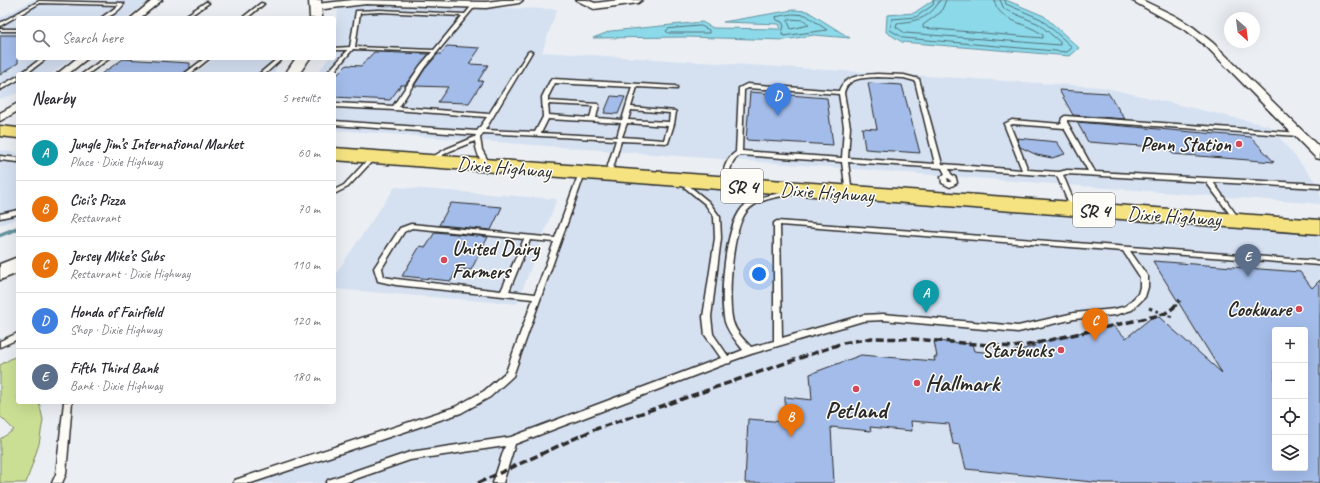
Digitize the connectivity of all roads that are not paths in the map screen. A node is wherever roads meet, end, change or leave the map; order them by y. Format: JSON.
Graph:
{"nodes":[{"id":1,"x":158,"y":0,"type":"edge"},
{"id":2,"x":519,"y":0,"type":"edge"},
{"id":3,"x":580,"y":0,"type":"edge"},
{"id":4,"x":638,"y":0,"type":"edge"},
{"id":5,"x":1135,"y":0,"type":"edge"},
{"id":6,"x":207,"y":3,"type":"dead end"},
{"id":7,"x":262,"y":4,"type":"dead end"},
{"id":8,"x":475,"y":4,"type":"junction"},
{"id":9,"x":316,"y":8,"type":"edge"},
{"id":10,"x":466,"y":15,"type":"junction"},
{"id":11,"x":106,"y":16,"type":"edge"},
{"id":12,"x":138,"y":16,"type":"edge"},
{"id":13,"x":187,"y":16,"type":"edge"},
{"id":14,"x":247,"y":16,"type":"edge"},
{"id":15,"x":0,"y":25,"type":"edge"},
{"id":16,"x":0,"y":30,"type":"edge"},
{"id":17,"x":16,"y":30,"type":"edge"},
{"id":18,"x":352,"y":48,"type":"junction"},
{"id":19,"x":336,"y":49,"type":"edge"},
{"id":20,"x":436,"y":51,"type":"junction"},
{"id":21,"x":530,"y":52,"type":"dead end"},
{"id":22,"x":42,"y":60,"type":"edge"},
{"id":23,"x":80,"y":60,"type":"edge"},
{"id":24,"x":105,"y":60,"type":"edge"},
{"id":25,"x":205,"y":60,"type":"edge"},
{"id":26,"x":279,"y":60,"type":"edge"},
{"id":27,"x":301,"y":60,"type":"edge"},
{"id":28,"x":26,"y":72,"type":"edge"},
{"id":29,"x":65,"y":72,"type":"edge"},
{"id":30,"x":88,"y":72,"type":"edge"},
{"id":31,"x":190,"y":72,"type":"edge"},
{"id":32,"x":264,"y":72,"type":"edge"},
{"id":33,"x":293,"y":72,"type":"edge"},
{"id":34,"x":331,"y":72,"type":"edge"},
{"id":35,"x":16,"y":79,"type":"edge"},
{"id":36,"x":635,"y":86,"type":"junction"},
{"id":37,"x":0,"y":88,"type":"edge"},
{"id":38,"x":675,"y":88,"type":"dead end"},
{"id":39,"x":842,"y":92,"type":"junction"},
{"id":40,"x":545,"y":102,"type":"junction"},
{"id":41,"x":336,"y":105,"type":"edge"},
{"id":42,"x":16,"y":107,"type":"edge"},
{"id":43,"x":395,"y":108,"type":"junction"},
{"id":44,"x":629,"y":108,"type":"junction"},
{"id":45,"x":490,"y":116,"type":"junction"},
{"id":46,"x":546,"y":117,"type":"junction"},
{"id":47,"x":0,"y":118,"type":"edge"},
{"id":48,"x":593,"y":119,"type":"junction"},
{"id":49,"x":625,"y":121,"type":"junction"},
{"id":50,"x":336,"y":123,"type":"edge"},
{"id":51,"x":671,"y":124,"type":"junction"},
{"id":52,"x":1066,"y":126,"type":"junction"},
{"id":53,"x":0,"y":132,"type":"edge"},
{"id":54,"x":16,"y":133,"type":"edge"},
{"id":55,"x":479,"y":134,"type":"junction"},
{"id":56,"x":537,"y":134,"type":"junction"},
{"id":57,"x":1299,"y":134,"type":"junction"},
{"id":58,"x":619,"y":138,"type":"junction"},
{"id":59,"x":739,"y":153,"type":"junction"},
{"id":60,"x":336,"y":154,"type":"edge"},
{"id":61,"x":1320,"y":155,"type":"edge"},
{"id":62,"x":373,"y":157,"type":"junction"},
{"id":63,"x":0,"y":158,"type":"edge"},
{"id":64,"x":16,"y":160,"type":"edge"},
{"id":65,"x":845,"y":160,"type":"junction"},
{"id":66,"x":427,"y":161,"type":"junction"},
{"id":67,"x":488,"y":166,"type":"junction"},
{"id":68,"x":942,"y":166,"type":"junction"},
{"id":69,"x":1026,"y":172,"type":"junction"},
{"id":70,"x":582,"y":173,"type":"junction"},
{"id":71,"x":1059,"y":174,"type":"junction"},
{"id":72,"x":1093,"y":174,"type":"junction"},
{"id":73,"x":608,"y":175,"type":"junction"},
{"id":74,"x":1208,"y":180,"type":"junction"},
{"id":75,"x":680,"y":181,"type":"junction"},
{"id":76,"x":726,"y":184,"type":"junction"},
{"id":77,"x":1320,"y":186,"type":"edge"},
{"id":78,"x":804,"y":190,"type":"junction"},
{"id":79,"x":336,"y":191,"type":"edge"},
{"id":80,"x":849,"y":193,"type":"junction"},
{"id":81,"x":950,"y":193,"type":"junction"},
{"id":82,"x":1074,"y":209,"type":"junction"},
{"id":83,"x":16,"y":212,"type":"edge"},
{"id":84,"x":0,"y":216,"type":"edge"},
{"id":85,"x":1237,"y":220,"type":"junction"},
{"id":86,"x":1320,"y":227,"type":"edge"},
{"id":87,"x":528,"y":237,"type":"junction"},
{"id":88,"x":558,"y":240,"type":"junction"},
{"id":89,"x":1125,"y":249,"type":"junction"},
{"id":90,"x":1320,"y":263,"type":"edge"},
{"id":91,"x":16,"y":265,"type":"edge"},
{"id":92,"x":0,"y":273,"type":"edge"},
{"id":93,"x":504,"y":293,"type":"junction"},
{"id":94,"x":537,"y":297,"type":"junction"},
{"id":95,"x":16,"y":337,"type":"edge"},
{"id":96,"x":778,"y":342,"type":"junction"},
{"id":97,"x":0,"y":344,"type":"edge"},
{"id":98,"x":749,"y":351,"type":"junction"},
{"id":99,"x":726,"y":361,"type":"junction"},
{"id":100,"x":68,"y":404,"type":"edge"},
{"id":101,"x":511,"y":441,"type":"junction"},
{"id":102,"x":57,"y":483,"type":"edge"},
{"id":103,"x":238,"y":483,"type":"edge"},
{"id":104,"x":331,"y":483,"type":"edge"},
{"id":105,"x":498,"y":483,"type":"edge"}],
"edges":[{"from":1,"to":12,"type":"street"},
{"from":2,"to":8,"type":"street"},
{"from":3,"to":4,"type":"street"},
{"from":5,"to":57,"type":"street"},
{"from":6,"to":13,"type":"lane"},
{"from":7,"to":14,"type":"lane"},
{"from":8,"to":9,"type":"street"},
{"from":8,"to":10,"type":"lane"},
{"from":10,"to":18,"type":"lane"},
{"from":10,"to":20,"type":"lane"},
{"from":11,"to":15,"type":"lane"},
{"from":16,"to":17,"type":"lane"},
{"from":18,"to":19,"type":"lane"},
{"from":18,"to":20,"type":"lane"},
{"from":18,"to":34,"type":"lane"},
{"from":20,"to":43,"type":"lane"},
{"from":21,"to":45,"type":"lane"},
{"from":22,"to":28,"type":"lane"},
{"from":23,"to":29,"type":"street"},
{"from":24,"to":30,"type":"lane"},
{"from":25,"to":31,"type":"lane"},
{"from":26,"to":32,"type":"lane"},
{"from":27,"to":33,"type":"main road"},
{"from":35,"to":37,"type":"lane"},
{"from":36,"to":38,"type":"lane"},
{"from":36,"to":40,"type":"lane"},
{"from":36,"to":44,"type":"lane"},
{"from":39,"to":59,"type":"lane"},
{"from":39,"to":65,"type":"lane"},
{"from":39,"to":68,"type":"lane"},
{"from":40,"to":46,"type":"lane"},
{"from":40,"to":48,"type":"lane"},
{"from":41,"to":43,"type":"lane"},
{"from":42,"to":47,"type":"street"},
{"from":43,"to":45,"type":"lane"},
{"from":44,"to":49,"type":"lane"},
{"from":44,"to":51,"type":"lane"},
{"from":45,"to":55,"type":"lane"},
{"from":46,"to":48,"type":"lane"},
{"from":46,"to":56,"type":"lane"},
{"from":48,"to":49,"type":"lane"},
{"from":49,"to":51,"type":"lane"},
{"from":49,"to":58,"type":"lane"},
{"from":50,"to":55,"type":"lane"},
{"from":51,"to":58,"type":"lane"},
{"from":52,"to":57,"type":"lane"},
{"from":52,"to":69,"type":"lane"},
{"from":52,"to":72,"type":"lane"},
{"from":53,"to":54,"type":"main road"},
{"from":55,"to":56,"type":"lane"},
{"from":55,"to":66,"type":"lane"},
{"from":55,"to":67,"type":"lane"},
{"from":56,"to":58,"type":"lane"},
{"from":57,"to":61,"type":"street"},
{"from":58,"to":73,"type":"lane"},
{"from":59,"to":65,"type":"lane"},
{"from":59,"to":76,"type":"lane"},
{"from":60,"to":62,"type":"main road","name":"Dixie Highway","number":"SR 4"},
{"from":62,"to":66,"type":"main road","name":"Dixie Highway","number":"SR 4"},
{"from":62,"to":79,"type":"lane"},
{"from":63,"to":64,"type":"lane"},
{"from":65,"to":68,"type":"lane"},
{"from":65,"to":80,"type":"lane"},
{"from":66,"to":67,"type":"main road","name":"Dixie Highway","number":"SR 4"},
{"from":67,"to":70,"type":"main road","name":"Dixie Highway","number":"SR 4"},
{"from":68,"to":69,"type":"lane"},
{"from":68,"to":81,"type":"lane"},
{"from":69,"to":71,"type":"lane"},
{"from":70,"to":73,"type":"main road","name":"Dixie Highway","number":"SR 4"},
{"from":70,"to":88,"type":"lane"},
{"from":71,"to":72,"type":"lane"},
{"from":71,"to":82,"type":"lane"},
{"from":72,"to":74,"type":"lane"},
{"from":73,"to":75,"type":"main road","name":"Dixie Highway","number":"SR 4"},
{"from":74,"to":77,"type":"lane"},
{"from":74,"to":85,"type":"lane"},
{"from":75,"to":76,"type":"main road","name":"Dixie Highway","number":"SR 4"},
{"from":75,"to":99,"type":"lane"},
{"from":76,"to":78,"type":"main road","name":"Dixie Highway","number":"SR 4"},
{"from":78,"to":80,"type":"main road","name":"Dixie Highway","number":"SR 4"},
{"from":78,"to":98,"type":"lane"},
{"from":80,"to":81,"type":"main road","name":"Dixie Highway","number":"SR 4"},
{"from":81,"to":82,"type":"main road","name":"Dixie Highway","number":"SR 4"},
{"from":82,"to":85,"type":"main road","name":"Dixie Highway","number":"SR 4"},
{"from":83,"to":84,"type":"lane"},
{"from":85,"to":86,"type":"main road","name":"Dixie Highway","number":"SR 4"},
{"from":87,"to":88,"type":"lane"},
{"from":87,"to":93,"type":"lane"},
{"from":87,"to":93,"type":"lane"},
{"from":88,"to":94,"type":"lane"},
{"from":89,"to":90,"type":"lane"},
{"from":89,"to":96,"type":"lane"},
{"from":89,"to":96,"type":"lane"},
{"from":91,"to":92,"type":"main road"},
{"from":93,"to":94,"type":"lane"},
{"from":94,"to":103,"type":"lane"},
{"from":95,"to":97,"type":"lane"},
{"from":96,"to":98,"type":"lane"},
{"from":98,"to":99,"type":"lane"},
{"from":99,"to":101,"type":"lane"},
{"from":100,"to":102,"type":"lane"},
{"from":101,"to":104,"type":"lane"},
{"from":101,"to":105,"type":"lane"}]}
